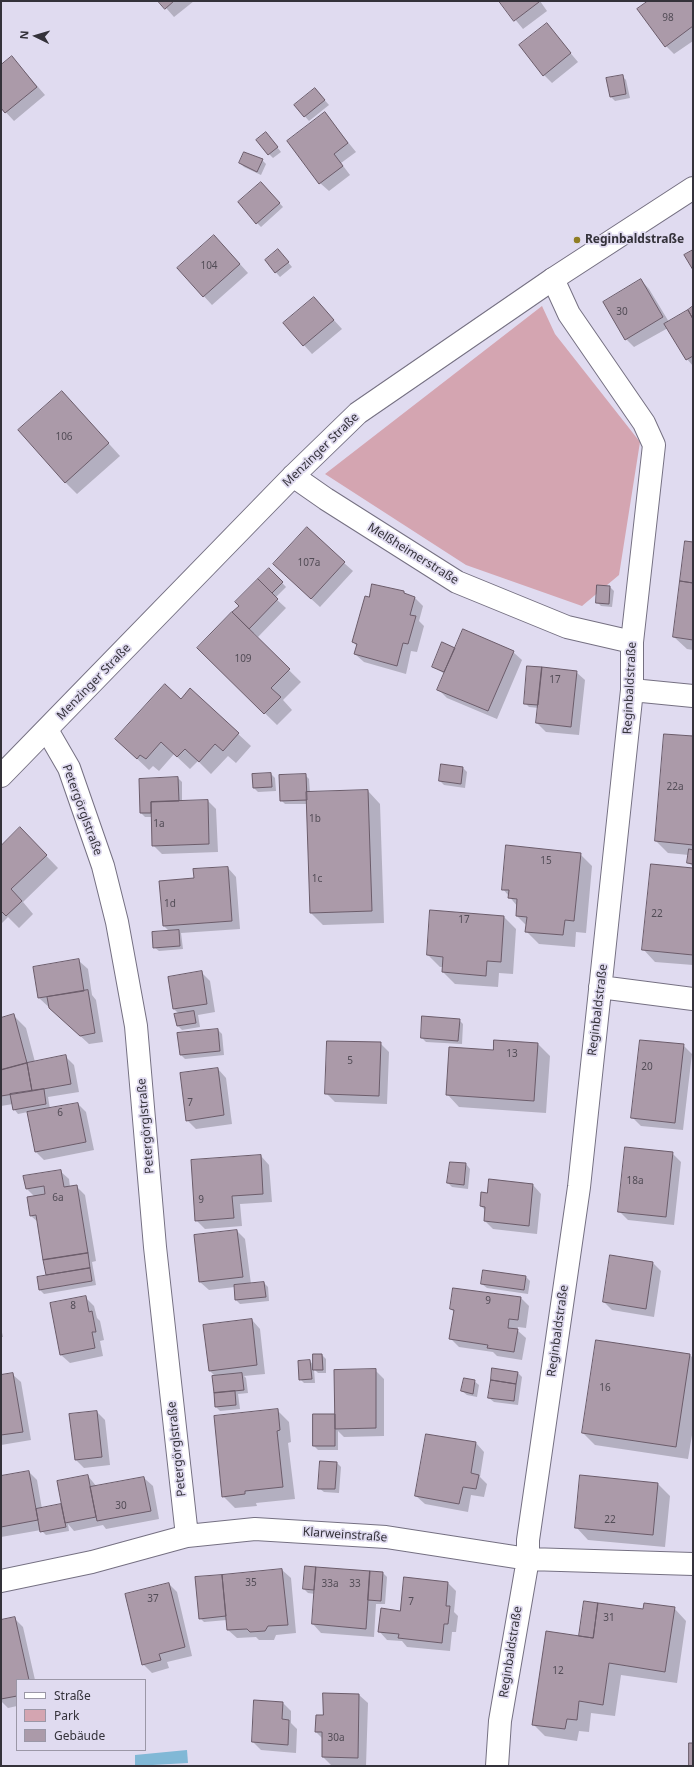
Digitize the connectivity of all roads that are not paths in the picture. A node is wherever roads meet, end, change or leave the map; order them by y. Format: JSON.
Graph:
{"nodes":[{"id":1,"x":693,"y":188,"type":"edge"},
{"id":2,"x":553,"y":279,"type":"junction"},
{"id":3,"x":293,"y":476,"type":"junction"},
{"id":4,"x":632,"y":642,"type":"junction"},
{"id":5,"x":632,"y":690,"type":"junction"},
{"id":6,"x":693,"y":696,"type":"edge"},
{"id":7,"x":47,"y":730,"type":"junction"},
{"id":8,"x":1,"y":776,"type":"edge"},
{"id":9,"x":600,"y":986,"type":"junction"},
{"id":10,"x":693,"y":999,"type":"edge"},
{"id":11,"x":187,"y":1536,"type":"junction"},
{"id":12,"x":528,"y":1559,"type":"junction"},
{"id":13,"x":693,"y":1564,"type":"edge"},
{"id":14,"x":1,"y":1581,"type":"edge"},
{"id":15,"x":497,"y":1766,"type":"edge"}],
"edges":[{"from":1,"to":2,"type":"street","name":"Menzinger Straße"},
{"from":2,"to":3,"type":"street","name":"Menzinger Straße"},
{"from":2,"to":4,"type":"street","name":"Reginbaldstraße"},
{"from":3,"to":4,"type":"street","name":"Melßheimerstraße"},
{"from":3,"to":7,"type":"street","name":"Menzinger Straße"},
{"from":4,"to":5,"type":"street","name":"Reginbaldstraße"},
{"from":5,"to":6,"type":"street"},
{"from":5,"to":9,"type":"street","name":"Reginbaldstraße"},
{"from":7,"to":8,"type":"street","name":"Menzinger Straße"},
{"from":7,"to":11,"type":"street","name":"Petergörglstraße"},
{"from":9,"to":10,"type":"street"},
{"from":9,"to":12,"type":"street","name":"Reginbaldstraße"},
{"from":11,"to":12,"type":"street","name":"Klarweinstraße"},
{"from":11,"to":14,"type":"street","name":"Klarweinstraße"},
{"from":12,"to":13,"type":"street","name":"Klarweinstraße"},
{"from":12,"to":15,"type":"street","name":"Reginbaldstraße"}]}
